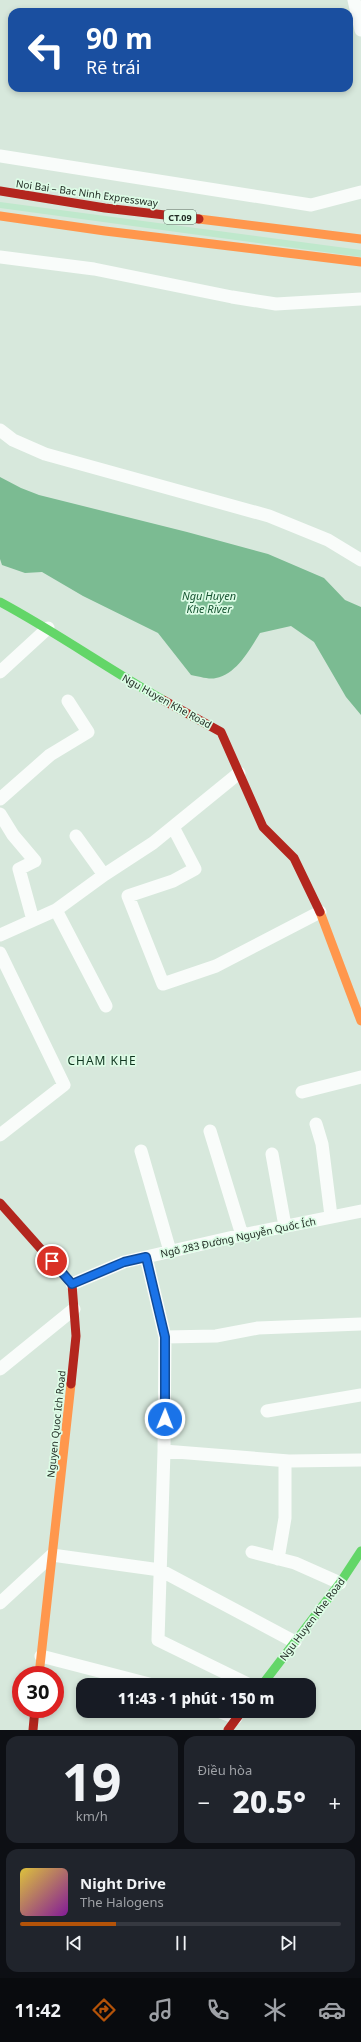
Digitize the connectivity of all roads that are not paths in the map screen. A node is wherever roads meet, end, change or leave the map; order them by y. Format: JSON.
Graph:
{"nodes":[{"id":1,"x":354,"y":0,"type":"edge"},
{"id":2,"x":361,"y":30,"type":"edge"},
{"id":3,"x":0,"y":156,"type":"edge"},
{"id":4,"x":0,"y":191,"type":"edge"},
{"id":5,"x":361,"y":192,"type":"edge"},
{"id":6,"x":0,"y":216,"type":"edge"},
{"id":7,"x":361,"y":239,"type":"edge"},
{"id":8,"x":0,"y":257,"type":"edge"},
{"id":9,"x":361,"y":262,"type":"edge"},
{"id":10,"x":361,"y":299,"type":"edge"},
{"id":11,"x":0,"y":430,"type":"edge"},
{"id":12,"x":361,"y":560,"type":"edge"},
{"id":13,"x":0,"y":602,"type":"edge"},
{"id":14,"x":48,"y":628,"type":"junction"},
{"id":15,"x":0,"y":672,"type":"edge"},
{"id":16,"x":68,"y":701,"type":"dead end"},
{"id":17,"x":239,"y":773,"type":"junction"},
{"id":18,"x":0,"y":799,"type":"edge"},
{"id":19,"x":0,"y":814,"type":"edge"},
{"id":20,"x":173,"y":827,"type":"junction"},
{"id":21,"x":76,"y":836,"type":"dead end"},
{"id":22,"x":104,"y":874,"type":"junction"},
{"id":23,"x":56,"y":910,"type":"junction"},
{"id":24,"x":320,"y":912,"type":"junction"},
{"id":25,"x":33,"y":920,"type":"junction"},
{"id":26,"x":0,"y":935,"type":"edge"},
{"id":27,"x":0,"y":953,"type":"edge"},
{"id":28,"x":106,"y":1006,"type":"dead end"},
{"id":29,"x":361,"y":1021,"type":"edge"},
{"id":30,"x":361,"y":1077,"type":"edge"},
{"id":31,"x":302,"y":1092,"type":"dead end"},
{"id":32,"x":316,"y":1124,"type":"dead end"},
{"id":33,"x":210,"y":1131,"type":"dead end"},
{"id":34,"x":0,"y":1136,"type":"edge"},
{"id":35,"x":141,"y":1151,"type":"dead end"},
{"id":36,"x":272,"y":1154,"type":"dead end"},
{"id":37,"x":0,"y":1203,"type":"edge"},
{"id":38,"x":361,"y":1211,"type":"edge"},
{"id":39,"x":331,"y":1216,"type":"junction"},
{"id":40,"x":285,"y":1226,"type":"junction"},
{"id":41,"x":242,"y":1235,"type":"junction"},
{"id":42,"x":170,"y":1251,"type":"junction"},
{"id":43,"x":146,"y":1257,"type":"junction"},
{"id":44,"x":72,"y":1284,"type":"junction"},
{"id":45,"x":74,"y":1309,"type":"junction"},
{"id":46,"x":361,"y":1324,"type":"edge"},
{"id":47,"x":165,"y":1337,"type":"junction"},
{"id":48,"x":0,"y":1369,"type":"edge"},
{"id":49,"x":361,"y":1395,"type":"edge"},
{"id":50,"x":267,"y":1412,"type":"dead end"},
{"id":51,"x":164,"y":1451,"type":"junction"},
{"id":52,"x":361,"y":1460,"type":"edge"},
{"id":53,"x":285,"y":1461,"type":"junction"},
{"id":54,"x":361,"y":1551,"type":"edge"},
{"id":55,"x":252,"y":1552,"type":"dead end"},
{"id":56,"x":52,"y":1555,"type":"junction"},
{"id":57,"x":278,"y":1559,"type":"junction"},
{"id":58,"x":160,"y":1570,"type":"junction"},
{"id":59,"x":340,"y":1583,"type":"junction"},
{"id":60,"x":0,"y":1603,"type":"edge"},
{"id":61,"x":295,"y":1642,"type":"junction"},
{"id":62,"x":41,"y":1656,"type":"junction"},
{"id":63,"x":40,"y":1666,"type":"edge"},
{"id":64,"x":126,"y":1678,"type":"edge"},
{"id":65,"x":236,"y":1678,"type":"edge"},
{"id":66,"x":267,"y":1678,"type":"edge"},
{"id":67,"x":34,"y":1718,"type":"edge"},
{"id":68,"x":237,"y":1718,"type":"edge"},
{"id":69,"x":33,"y":1730,"type":"edge"},
{"id":70,"x":228,"y":1730,"type":"edge"}],
"edges":[{"from":1,"to":2,"type":"street"},
{"from":3,"to":5,"type":"street"},
{"from":4,"to":7,"type":"main road","name":"Noi Bai – Bac Ninh Expressway","number":"CT.09"},
{"from":6,"to":9,"type":"main road","number":"CT.09"},
{"from":8,"to":10,"type":"street"},
{"from":11,"to":12,"type":"street"},
{"from":13,"to":14,"type":"main road","name":"Ngu Huyen Khe Road"},
{"from":14,"to":15,"type":"street"},
{"from":14,"to":17,"type":"main road","name":"Ngu Huyen Khe Road"},
{"from":16,"to":18,"type":"street"},
{"from":17,"to":20,"type":"street"},
{"from":17,"to":24,"type":"main road","name":"Ngu Huyen Khe Road"},
{"from":19,"to":25,"type":"street"},
{"from":20,"to":22,"type":"street"},
{"from":20,"to":24,"type":"street"},
{"from":21,"to":22,"type":"street"},
{"from":22,"to":23,"type":"street"},
{"from":23,"to":25,"type":"street"},
{"from":23,"to":28,"type":"street"},
{"from":24,"to":29,"type":"main road","name":"Ngu Huyen Khe Road"},
{"from":25,"to":26,"type":"street"},
{"from":27,"to":34,"type":"street"},
{"from":30,"to":31,"type":"street"},
{"from":32,"to":39,"type":"street"},
{"from":33,"to":41,"type":"street"},
{"from":35,"to":42,"type":"street"},
{"from":36,"to":40,"type":"street"},
{"from":37,"to":44,"type":"main road"},
{"from":38,"to":39,"type":"street","name":"Ngõ 283 Đường Nguyễn Quốc Ích"},
{"from":39,"to":40,"type":"street","name":"Ngõ 283 Đường Nguyễn Quốc Ích"},
{"from":40,"to":41,"type":"street","name":"Ngõ 283 Đường Nguyễn Quốc Ích"},
{"from":41,"to":42,"type":"street","name":"Ngõ 283 Đường Nguyễn Quốc Ích"},
{"from":42,"to":43,"type":"street","name":"Ngõ 283 Đường Nguyễn Quốc Ích"},
{"from":43,"to":44,"type":"street","name":"Ngõ 283 Đường Nguyễn Quốc Ích"},
{"from":43,"to":47,"type":"street"},
{"from":44,"to":45,"type":"main road","name":"Nguyen Quoc Ich Road"},
{"from":45,"to":48,"type":"street"},
{"from":45,"to":56,"type":"main road","name":"Nguyen Quoc Ich Road"},
{"from":46,"to":47,"type":"street"},
{"from":47,"to":51,"type":"street"},
{"from":49,"to":50,"type":"street"},
{"from":51,"to":53,"type":"street"},
{"from":51,"to":58,"type":"street"},
{"from":52,"to":53,"type":"street"},
{"from":53,"to":57,"type":"street"},
{"from":54,"to":59,"type":"main road","name":"Ngu Huyen Khe Road"},
{"from":55,"to":57,"type":"street"},
{"from":56,"to":58,"type":"street"},
{"from":56,"to":60,"type":"street"},
{"from":56,"to":62,"type":"main road","name":"Nguyen Quoc Ich Road"},
{"from":57,"to":59,"type":"street"},
{"from":58,"to":61,"type":"street"},
{"from":58,"to":65,"type":"street"},
{"from":59,"to":61,"type":"main road","name":"Ngu Huyen Khe Road"},
{"from":61,"to":66,"type":"main road","name":"Ngu Huyen Khe Road"},
{"from":62,"to":63,"type":"main road","name":"Nguyen Quoc Ich Road"},
{"from":62,"to":64,"type":"street"},
{"from":67,"to":69,"type":"main road"},
{"from":68,"to":70,"type":"main road"}]}
